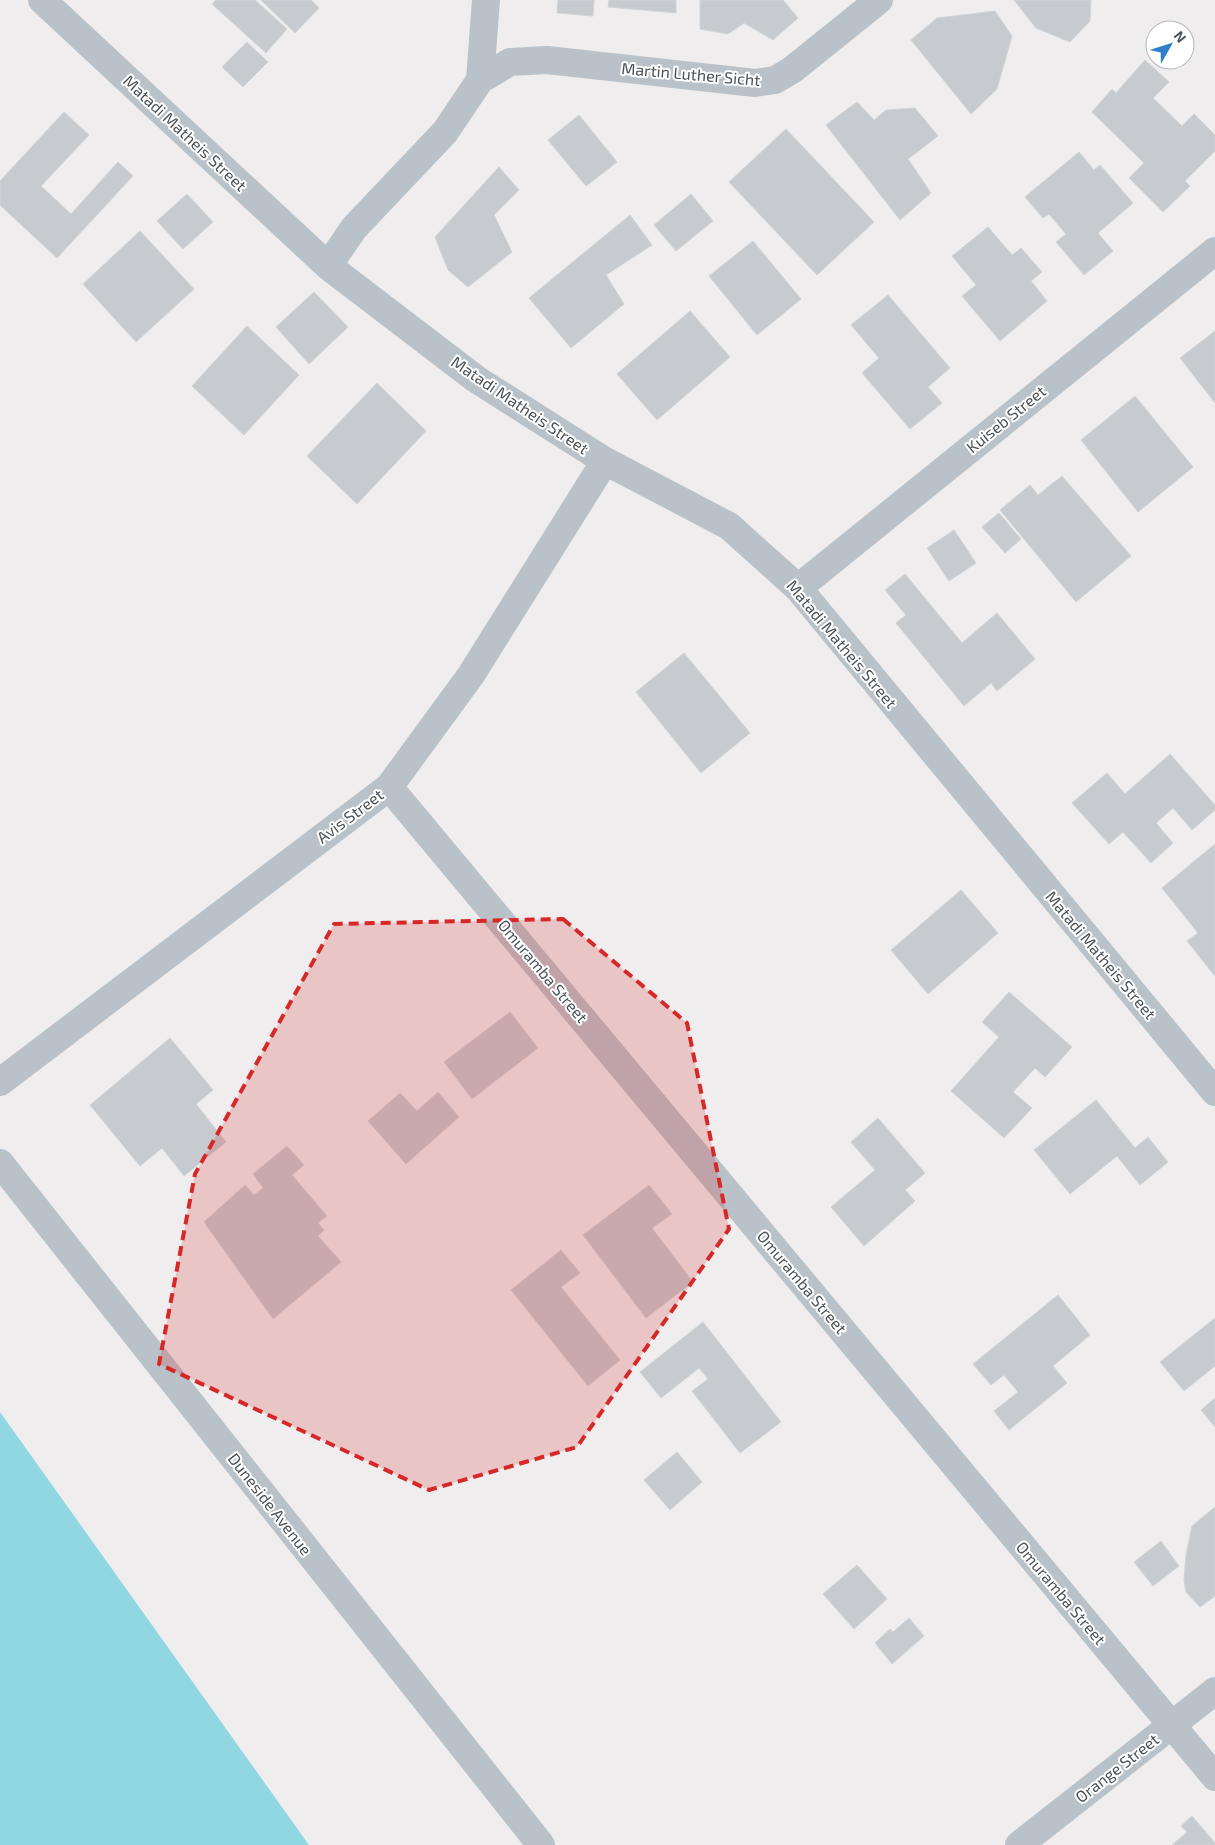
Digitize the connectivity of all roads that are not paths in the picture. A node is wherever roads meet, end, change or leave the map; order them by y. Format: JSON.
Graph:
{"nodes":[{"id":1,"x":42,"y":0,"type":"edge"},
{"id":2,"x":486,"y":0,"type":"edge"},
{"id":3,"x":879,"y":0,"type":"edge"},
{"id":4,"x":480,"y":80,"type":"junction"},
{"id":5,"x":1215,"y":251,"type":"edge"},
{"id":6,"x":328,"y":266,"type":"junction"},
{"id":7,"x":605,"y":462,"type":"junction"},
{"id":8,"x":798,"y":588,"type":"junction"},
{"id":9,"x":389,"y":786,"type":"junction"},
{"id":10,"x":0,"y":1082,"type":"edge"},
{"id":11,"x":1215,"y":1092,"type":"edge"},
{"id":12,"x":0,"y":1163,"type":"edge"},
{"id":13,"x":1215,"y":1691,"type":"edge"},
{"id":14,"x":1171,"y":1726,"type":"junction"},
{"id":15,"x":1215,"y":1777,"type":"edge"},
{"id":16,"x":541,"y":1845,"type":"edge"},
{"id":17,"x":1019,"y":1845,"type":"edge"}],
"edges":[{"from":1,"to":6,"type":"street","name":"Matadi Matheis Street"},
{"from":2,"to":4,"type":"street"},
{"from":3,"to":4,"type":"street","name":"Martin Luther Sicht"},
{"from":4,"to":6,"type":"street"},
{"from":5,"to":8,"type":"street","name":"Kuiseb Street"},
{"from":6,"to":7,"type":"street","name":"Matadi Matheis Street"},
{"from":7,"to":8,"type":"street","name":"Matadi Matheis Street"},
{"from":7,"to":9,"type":"street","name":"Avis Street"},
{"from":8,"to":11,"type":"street","name":"Matadi Matheis Street"},
{"from":9,"to":10,"type":"street","name":"Avis Street"},
{"from":9,"to":14,"type":"street","name":"Omuramba Street"},
{"from":12,"to":16,"type":"street","name":"Duneside Avenue"},
{"from":13,"to":14,"type":"street","name":"Orange Street"},
{"from":14,"to":15,"type":"street","name":"Omuramba Street"},
{"from":14,"to":17,"type":"street","name":"Orange Street"}]}
